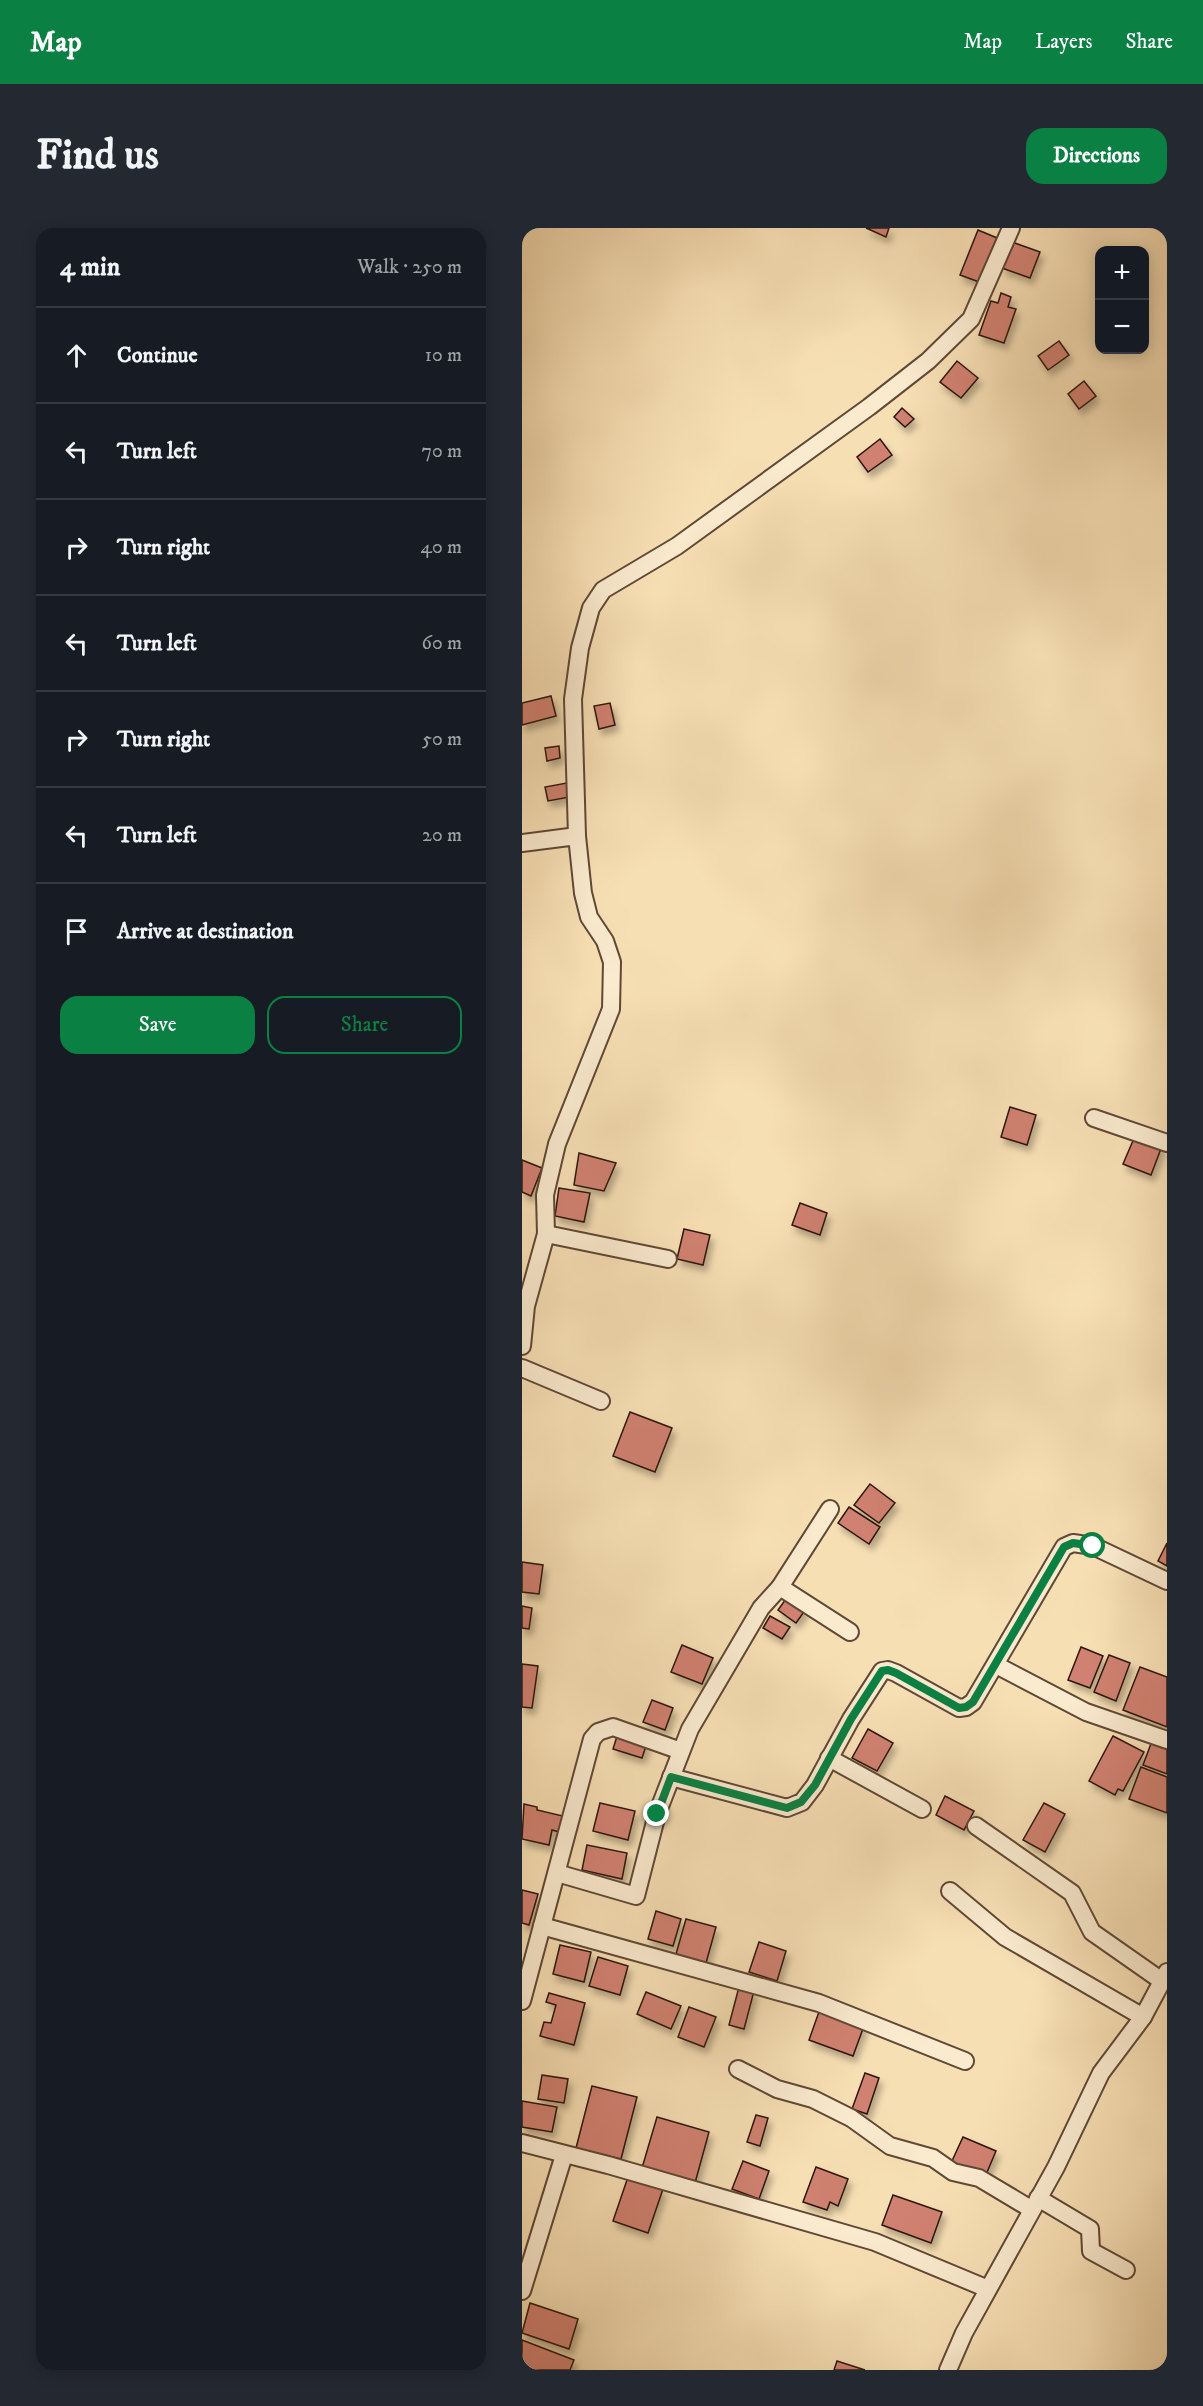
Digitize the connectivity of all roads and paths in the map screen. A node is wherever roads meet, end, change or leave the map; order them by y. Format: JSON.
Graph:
{"nodes":[{"id":1,"x":1011,"y":228,"type":"edge"},
{"id":2,"x":577,"y":836,"type":"junction"},
{"id":3,"x":522,"y":843,"type":"edge"},
{"id":4,"x":1094,"y":1118,"type":"dead end"},
{"id":5,"x":1167,"y":1143,"type":"edge"},
{"id":6,"x":546,"y":1234,"type":"junction"},
{"id":7,"x":669,"y":1259,"type":"dead end"},
{"id":8,"x":522,"y":1346,"type":"edge"},
{"id":9,"x":522,"y":1368,"type":"edge"},
{"id":10,"x":601,"y":1401,"type":"dead end"},
{"id":11,"x":830,"y":1509,"type":"dead end"},
{"id":12,"x":1167,"y":1581,"type":"edge"},
{"id":13,"x":780,"y":1587,"type":"junction"},
{"id":14,"x":850,"y":1632,"type":"dead end"},
{"id":15,"x":996,"y":1665,"type":"junction"},
{"id":16,"x":1167,"y":1740,"type":"edge"},
{"id":17,"x":681,"y":1751,"type":"junction"},
{"id":18,"x":830,"y":1758,"type":"junction"},
{"id":19,"x":671,"y":1777,"type":"junction"},
{"id":20,"x":922,"y":1809,"type":"dead end"},
{"id":21,"x":976,"y":1827,"type":"dead end"},
{"id":22,"x":558,"y":1873,"type":"junction"},
{"id":23,"x":950,"y":1891,"type":"dead end"},
{"id":24,"x":542,"y":1926,"type":"junction"},
{"id":25,"x":1164,"y":1976,"type":"edge"},
{"id":26,"x":522,"y":2001,"type":"edge"},
{"id":27,"x":1160,"y":2001,"type":"edge"},
{"id":28,"x":1143,"y":2018,"type":"junction"},
{"id":29,"x":965,"y":2061,"type":"dead end"},
{"id":30,"x":738,"y":2069,"type":"dead end"},
{"id":31,"x":522,"y":2143,"type":"edge"},
{"id":32,"x":564,"y":2155,"type":"junction"},
{"id":33,"x":1034,"y":2204,"type":"junction"},
{"id":34,"x":1126,"y":2270,"type":"dead end"},
{"id":35,"x":988,"y":2289,"type":"junction"},
{"id":36,"x":522,"y":2291,"type":"edge"},
{"id":37,"x":948,"y":2370,"type":"edge"}],
"edges":[{"from":1,"to":2,"type":"street"},
{"from":2,"to":3,"type":"street"},
{"from":2,"to":6,"type":"street"},
{"from":4,"to":5,"type":"street"},
{"from":6,"to":7,"type":"street"},
{"from":6,"to":8,"type":"street"},
{"from":9,"to":10,"type":"street"},
{"from":11,"to":13,"type":"street"},
{"from":12,"to":15,"type":"street"},
{"from":13,"to":14,"type":"street"},
{"from":13,"to":17,"type":"street"},
{"from":15,"to":16,"type":"street"},
{"from":15,"to":18,"type":"street"},
{"from":17,"to":19,"type":"street"},
{"from":17,"to":22,"type":"street"},
{"from":18,"to":19,"type":"street"},
{"from":18,"to":20,"type":"street"},
{"from":19,"to":22,"type":"street"},
{"from":21,"to":25,"type":"street"},
{"from":22,"to":24,"type":"street"},
{"from":23,"to":28,"type":"street"},
{"from":24,"to":26,"type":"street"},
{"from":24,"to":29,"type":"street"},
{"from":25,"to":27,"type":"street"},
{"from":27,"to":28,"type":"street"},
{"from":28,"to":33,"type":"street"},
{"from":30,"to":33,"type":"street"},
{"from":31,"to":32,"type":"street"},
{"from":32,"to":35,"type":"street"},
{"from":32,"to":36,"type":"street"},
{"from":33,"to":34,"type":"street"},
{"from":33,"to":35,"type":"street"},
{"from":35,"to":37,"type":"street"}]}
